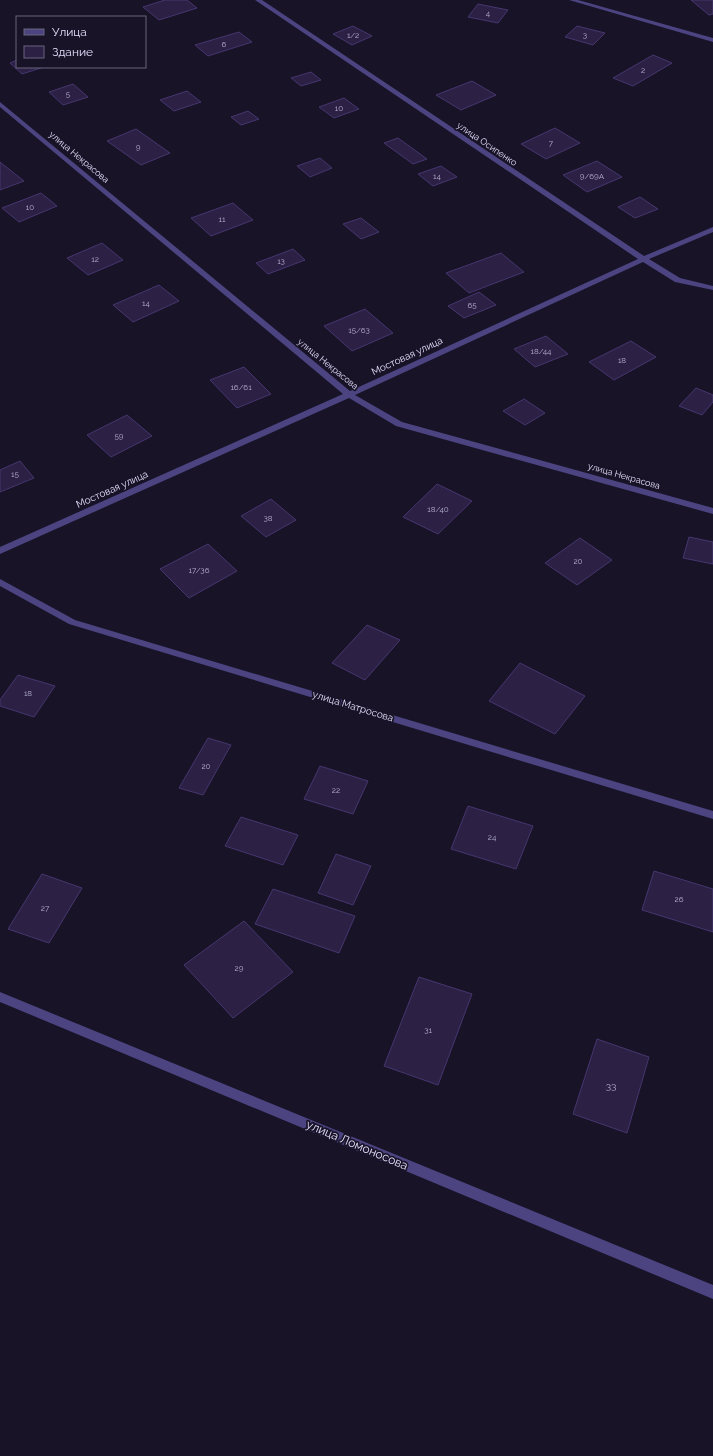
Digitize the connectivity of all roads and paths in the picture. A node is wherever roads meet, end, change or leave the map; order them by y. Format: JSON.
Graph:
{"nodes":[{"id":1,"x":258,"y":0,"type":"edge"},
{"id":2,"x":572,"y":0,"type":"edge"},
{"id":3,"x":713,"y":40,"type":"edge"},
{"id":4,"x":0,"y":104,"type":"edge"},
{"id":5,"x":713,"y":229,"type":"edge"},
{"id":6,"x":643,"y":259,"type":"junction"},
{"id":7,"x":713,"y":288,"type":"edge"},
{"id":8,"x":349,"y":395,"type":"junction"},
{"id":9,"x":713,"y":511,"type":"edge"},
{"id":10,"x":0,"y":551,"type":"edge"},
{"id":11,"x":0,"y":582,"type":"edge"},
{"id":12,"x":713,"y":815,"type":"edge"},
{"id":13,"x":0,"y":997,"type":"edge"},
{"id":14,"x":713,"y":1292,"type":"edge"}],
"edges":[{"from":1,"to":6,"type":"street","name":"улица Осипенко"},
{"from":2,"to":3,"type":"street"},
{"from":4,"to":8,"type":"street","name":"улица Некрасова"},
{"from":5,"to":6,"type":"street","name":"Мостовая улица"},
{"from":6,"to":7,"type":"street","name":"улица Осипенко"},
{"from":6,"to":8,"type":"street","name":"Мостовая улица"},
{"from":8,"to":9,"type":"street","name":"улица Некрасова"},
{"from":8,"to":10,"type":"street","name":"Мостовая улица"},
{"from":11,"to":12,"type":"street","name":"улица Матросова"},
{"from":13,"to":14,"type":"street","name":"улица Ломоносова"}]}
